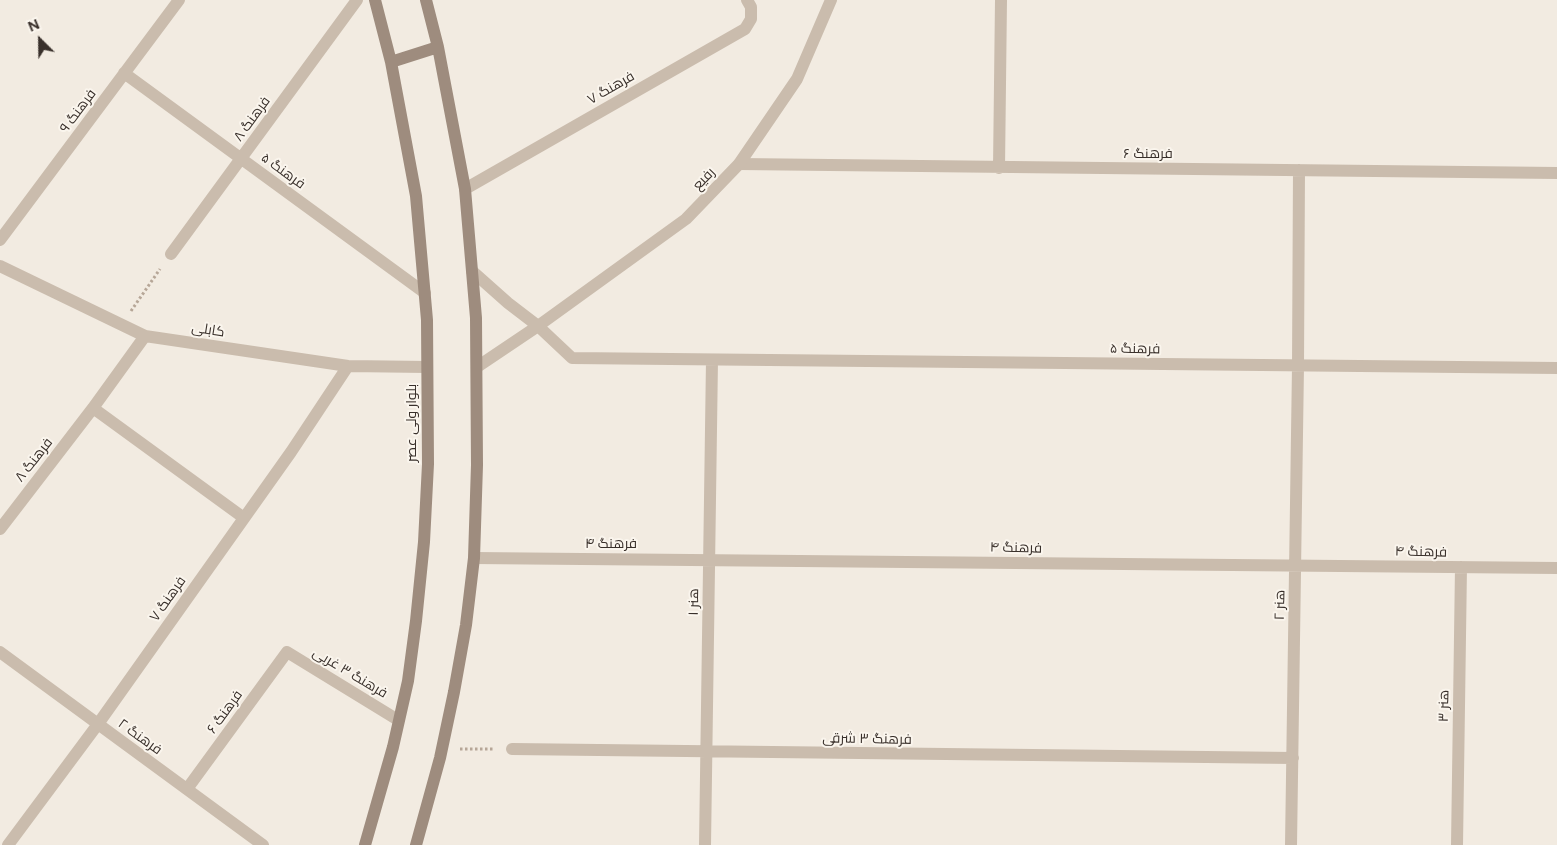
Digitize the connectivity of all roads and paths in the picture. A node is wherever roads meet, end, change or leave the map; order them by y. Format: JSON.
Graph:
{"nodes":[{"id":1,"x":179,"y":0,"type":"edge"},
{"id":2,"x":357,"y":0,"type":"edge"},
{"id":3,"x":375,"y":0,"type":"edge"},
{"id":4,"x":426,"y":0,"type":"edge"},
{"id":5,"x":747,"y":0,"type":"edge"},
{"id":6,"x":830,"y":0,"type":"edge"},
{"id":7,"x":1000,"y":0,"type":"edge"},
{"id":8,"x":438,"y":47,"type":"junction"},
{"id":9,"x":391,"y":62,"type":"junction"},
{"id":10,"x":124,"y":74,"type":"junction"},
{"id":11,"x":241,"y":160,"type":"junction"},
{"id":12,"x":739,"y":164,"type":"junction"},
{"id":13,"x":999,"y":168,"type":"junction"},
{"id":14,"x":1299,"y":170,"type":"junction"},
{"id":15,"x":1557,"y":173,"type":"edge"},
{"id":16,"x":465,"y":189,"type":"junction"},
{"id":17,"x":0,"y":240,"type":"edge"},
{"id":18,"x":171,"y":254,"type":"joint"},
{"id":19,"x":0,"y":266,"type":"edge"},
{"id":20,"x":472,"y":271,"type":"junction"},
{"id":21,"x":425,"y":293,"type":"junction"},
{"id":22,"x":121,"y":324,"type":"junction"},
{"id":23,"x":538,"y":326,"type":"junction"},
{"id":24,"x":145,"y":336,"type":"junction"},
{"id":25,"x":712,"y":360,"type":"junction"},
{"id":26,"x":348,"y":366,"type":"junction"},
{"id":27,"x":1298,"y":366,"type":"junction"},
{"id":28,"x":427,"y":367,"type":"junction"},
{"id":29,"x":477,"y":367,"type":"junction"},
{"id":30,"x":1557,"y":368,"type":"edge"},
{"id":31,"x":93,"y":408,"type":"junction"},
{"id":32,"x":244,"y":518,"type":"junction"},
{"id":33,"x":0,"y":529,"type":"edge"},
{"id":34,"x":474,"y":558,"type":"junction"},
{"id":35,"x":709,"y":560,"type":"junction"},
{"id":36,"x":1295,"y":566,"type":"junction"},
{"id":37,"x":1461,"y":567,"type":"junction"},
{"id":38,"x":1557,"y":568,"type":"edge"},
{"id":39,"x":0,"y":652,"type":"edge"},
{"id":40,"x":287,"y":652,"type":"joint"},
{"id":41,"x":398,"y":720,"type":"junction"},
{"id":42,"x":98,"y":724,"type":"junction"},
{"id":43,"x":442,"y":748,"type":"junction"},
{"id":44,"x":512,"y":749,"type":"joint"},
{"id":45,"x":707,"y":752,"type":"junction"},
{"id":46,"x":1292,"y":758,"type":"junction"},
{"id":47,"x":187,"y":789,"type":"junction"},
{"id":48,"x":8,"y":845,"type":"edge"},
{"id":49,"x":263,"y":845,"type":"edge"},
{"id":50,"x":365,"y":845,"type":"edge"},
{"id":51,"x":416,"y":845,"type":"edge"},
{"id":52,"x":705,"y":845,"type":"edge"},
{"id":53,"x":1292,"y":845,"type":"edge"},
{"id":54,"x":1457,"y":845,"type":"edge"}],
"edges":[{"from":1,"to":10,"type":"street","name":"فرهنگ ۹"},
{"from":2,"to":11,"type":"street","name":"فرهنگ ۸"},
{"from":3,"to":9,"type":"main road","name":"بلوار ولی عصر"},
{"from":4,"to":8,"type":"main road"},
{"from":5,"to":16,"type":"street","name":"فرهنگ ۷"},
{"from":6,"to":12,"type":"street","name":"رفیع"},
{"from":7,"to":13,"type":"street"},
{"from":8,"to":9,"type":"main road"},
{"from":8,"to":16,"type":"main road"},
{"from":9,"to":21,"type":"main road","name":"بلوار ولی عصر"},
{"from":10,"to":11,"type":"street","name":"فرهنگ ۵"},
{"from":10,"to":17,"type":"street","name":"فرهنگ ۹"},
{"from":11,"to":18,"type":"street","name":"فرهنگ ۸"},
{"from":11,"to":21,"type":"street","name":"فرهنگ ۵"},
{"from":12,"to":13,"type":"street","name":"فرهنگ ۶"},
{"from":12,"to":23,"type":"street","name":"رفیع"},
{"from":13,"to":14,"type":"street","name":"فرهنگ ۶"},
{"from":14,"to":15,"type":"street","name":"فرهنگ ۶"},
{"from":14,"to":27,"type":"street","name":"هنر ۲"},
{"from":16,"to":20,"type":"main road"},
{"from":18,"to":22,"type":"path"},
{"from":19,"to":22,"type":"street","name":"کابلی"},
{"from":20,"to":23,"type":"street"},
{"from":20,"to":29,"type":"main road"},
{"from":21,"to":28,"type":"main road","name":"بلوار ولی عصر"},
{"from":22,"to":24,"type":"street","name":"کابلی"},
{"from":23,"to":25,"type":"street","name":"فرهنگ ۵"},
{"from":23,"to":29,"type":"street","name":"رفیع"},
{"from":24,"to":26,"type":"street","name":"کابلی"},
{"from":24,"to":31,"type":"street","name":"فرهنگ ۸"},
{"from":25,"to":27,"type":"street","name":"فرهنگ ۵"},
{"from":25,"to":35,"type":"street","name":"هنر ۱"},
{"from":26,"to":28,"type":"street","name":"کابلی"},
{"from":26,"to":32,"type":"street","name":"فرهنگ ۷"},
{"from":27,"to":30,"type":"street","name":"فرهنگ ۵"},
{"from":27,"to":36,"type":"street","name":"هنر ۲"},
{"from":28,"to":41,"type":"main road","name":"بلوار ولی عصر"},
{"from":29,"to":34,"type":"main road"},
{"from":31,"to":32,"type":"street"},
{"from":31,"to":33,"type":"street","name":"فرهنگ ۸"},
{"from":32,"to":42,"type":"street","name":"فرهنگ ۷"},
{"from":34,"to":35,"type":"street","name":"فرهنگ ۴"},
{"from":34,"to":43,"type":"main road"},
{"from":35,"to":36,"type":"street","name":"فرهنگ ۴"},
{"from":35,"to":45,"type":"street","name":"هنر ۱"},
{"from":36,"to":37,"type":"street","name":"فرهنگ ۴"},
{"from":36,"to":46,"type":"street","name":"هنر ۲"},
{"from":37,"to":38,"type":"street","name":"فرهنگ ۴"},
{"from":37,"to":54,"type":"street","name":"هنر ۳"},
{"from":39,"to":42,"type":"street","name":"فرهنگ ۲"},
{"from":40,"to":41,"type":"street","name":"فرهنگ ۳ غربی"},
{"from":40,"to":47,"type":"street","name":"فرهنگ ۶"},
{"from":41,"to":50,"type":"main road","name":"بلوار ولی عصر"},
{"from":42,"to":47,"type":"street","name":"فرهنگ ۲"},
{"from":42,"to":48,"type":"street","name":"فرهنگ ۷"},
{"from":43,"to":44,"type":"path"},
{"from":43,"to":51,"type":"main road"},
{"from":44,"to":45,"type":"street","name":"فرهنگ ۳ شرقی"},
{"from":45,"to":46,"type":"street","name":"فرهنگ ۳ شرقی"},
{"from":45,"to":52,"type":"street","name":"هنر ۱"},
{"from":46,"to":53,"type":"street","name":"هنر ۲"},
{"from":47,"to":49,"type":"street","name":"فرهنگ ۲"}]}
